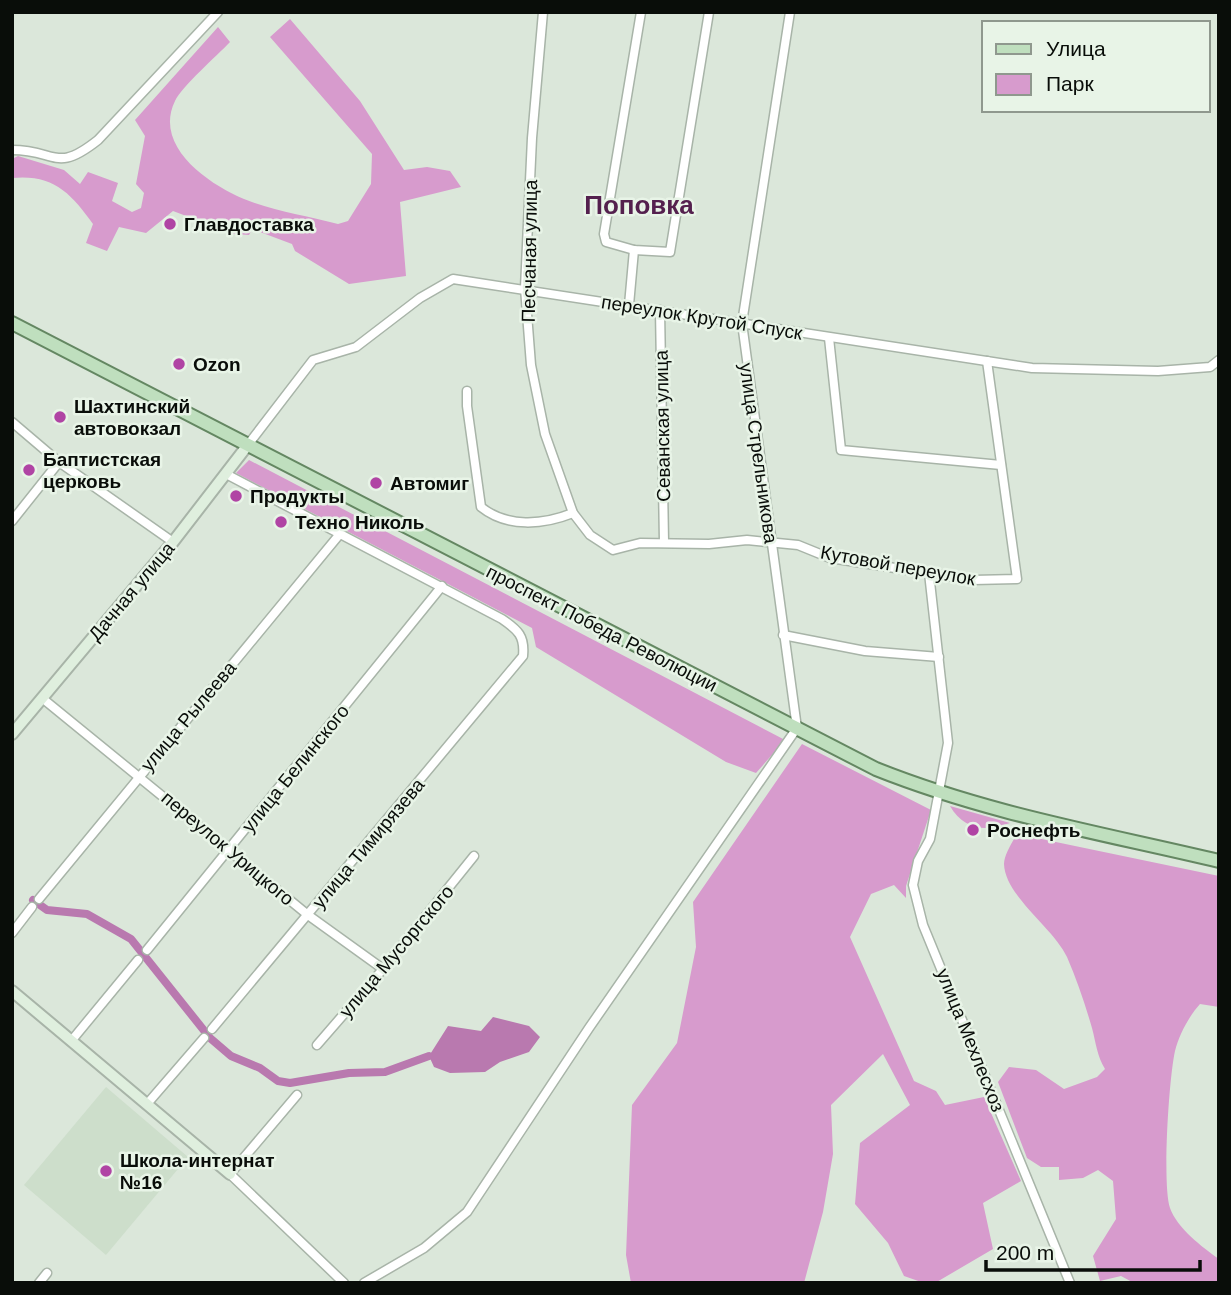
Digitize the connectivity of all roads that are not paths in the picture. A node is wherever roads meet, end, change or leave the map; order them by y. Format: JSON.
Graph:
{"nodes":[{"id":1,"x":218,"y":12,"type":"edge"},
{"id":2,"x":543,"y":12,"type":"edge"},
{"id":3,"x":641,"y":12,"type":"edge"},
{"id":4,"x":709,"y":12,"type":"edge"},
{"id":5,"x":790,"y":12,"type":"edge"},
{"id":6,"x":12,"y":150,"type":"edge"},
{"id":7,"x":634,"y":250,"type":"junction"},
{"id":8,"x":525,"y":288,"type":"junction"},
{"id":9,"x":629,"y":305,"type":"junction"},
{"id":10,"x":660,"y":310,"type":"junction"},
{"id":11,"x":12,"y":323,"type":"edge"},
{"id":12,"x":742,"y":323,"type":"junction"},
{"id":13,"x":829,"y":338,"type":"junction"},
{"id":14,"x":1219,"y":360,"type":"edge"},
{"id":15,"x":986,"y":361,"type":"junction"},
{"id":16,"x":467,"y":391,"type":"dead end"},
{"id":17,"x":12,"y":422,"type":"edge"},
{"id":18,"x":247,"y":446,"type":"junction"},
{"id":19,"x":60,"y":462,"type":"junction"},
{"id":20,"x":1001,"y":465,"type":"junction"},
{"id":21,"x":226,"y":474,"type":"junction"},
{"id":22,"x":573,"y":513,"type":"junction"},
{"id":23,"x":12,"y":521,"type":"edge"},
{"id":24,"x":340,"y":535,"type":"junction"},
{"id":25,"x":173,"y":541,"type":"junction"},
{"id":26,"x":664,"y":542,"type":"junction"},
{"id":27,"x":771,"y":542,"type":"junction"},
{"id":28,"x":613,"y":550,"type":"joint"},
{"id":29,"x":929,"y":573,"type":"junction"},
{"id":30,"x":442,"y":586,"type":"junction"},
{"id":31,"x":783,"y":635,"type":"junction"},
{"id":32,"x":939,"y":657,"type":"junction"},
{"id":33,"x":42,"y":698,"type":"junction"},
{"id":34,"x":797,"y":729,"type":"junction"},
{"id":35,"x":12,"y":734,"type":"edge"},
{"id":36,"x":139,"y":774,"type":"junction"},
{"id":37,"x":941,"y":793,"type":"junction"},
{"id":38,"x":231,"y":849,"type":"junction"},
{"id":39,"x":474,"y":856,"type":"dead end"},
{"id":40,"x":1219,"y":861,"type":"edge"},
{"id":41,"x":39,"y":898,"type":"dead end"},
{"id":42,"x":32,"y":908,"type":"dead end"},
{"id":43,"x":308,"y":915,"type":"junction"},
{"id":44,"x":12,"y":933,"type":"edge"},
{"id":45,"x":147,"y":950,"type":"dead end"},
{"id":46,"x":138,"y":960,"type":"dead end"},
{"id":47,"x":383,"y":969,"type":"junction"},
{"id":48,"x":12,"y":991,"type":"edge"},
{"id":49,"x":212,"y":1029,"type":"dead end"},
{"id":50,"x":204,"y":1038,"type":"dead end"},
{"id":51,"x":72,"y":1040,"type":"junction"},
{"id":52,"x":317,"y":1045,"type":"dead end"},
{"id":53,"x":297,"y":1095,"type":"dead end"},
{"id":54,"x":147,"y":1104,"type":"junction"},
{"id":55,"x":230,"y":1174,"type":"junction"},
{"id":56,"x":47,"y":1273,"type":"dead end"},
{"id":57,"x":39,"y":1283,"type":"edge"},
{"id":58,"x":344,"y":1283,"type":"edge"},
{"id":59,"x":364,"y":1283,"type":"edge"},
{"id":60,"x":1070,"y":1283,"type":"edge"}],
"edges":[{"from":1,"to":6,"type":"street"},
{"from":2,"to":8,"type":"street","name":"Песчаная улица"},
{"from":3,"to":7,"type":"street"},
{"from":4,"to":7,"type":"street"},
{"from":5,"to":12,"type":"street","name":"улица Стрельникова"},
{"from":7,"to":9,"type":"street"},
{"from":8,"to":9,"type":"street","name":"переулок Крутой Спуск"},
{"from":8,"to":18,"type":"street","name":"переулок Крутой Спуск"},
{"from":8,"to":22,"type":"street","name":"Песчаная улица"},
{"from":9,"to":10,"type":"street","name":"переулок Крутой Спуск"},
{"from":10,"to":12,"type":"street","name":"переулок Крутой Спуск"},
{"from":10,"to":26,"type":"street","name":"Севанская улица"},
{"from":11,"to":18,"type":"main road","name":"проспект Победа Революции"},
{"from":12,"to":13,"type":"street","name":"переулок Крутой Спуск"},
{"from":12,"to":27,"type":"street","name":"улица Стрельникова"},
{"from":13,"to":15,"type":"street","name":"переулок Крутой Спуск"},
{"from":13,"to":20,"type":"street"},
{"from":14,"to":15,"type":"street","name":"переулок Крутой Спуск"},
{"from":15,"to":20,"type":"street"},
{"from":16,"to":22,"type":"street"},
{"from":17,"to":19,"type":"street"},
{"from":18,"to":21,"type":"street","name":"Дачная улица"},
{"from":18,"to":34,"type":"main road","name":"проспект Победа Революции"},
{"from":19,"to":23,"type":"street"},
{"from":19,"to":25,"type":"street"},
{"from":20,"to":29,"type":"street","name":"Кутовой переулок"},
{"from":21,"to":24,"type":"street"},
{"from":21,"to":25,"type":"street","name":"Дачная улица"},
{"from":22,"to":28,"type":"street","name":"Песчаная улица"},
{"from":24,"to":30,"type":"street"},
{"from":24,"to":36,"type":"street","name":"улица Рылеева"},
{"from":25,"to":33,"type":"street","name":"Дачная улица"},
{"from":26,"to":27,"type":"street","name":"Кутовой переулок"},
{"from":26,"to":28,"type":"street","name":"Кутовой переулок"},
{"from":27,"to":29,"type":"street","name":"Кутовой переулок"},
{"from":27,"to":31,"type":"street","name":"улица Стрельникова"},
{"from":29,"to":32,"type":"street","name":"улица Мехлесхоз"},
{"from":30,"to":38,"type":"street","name":"улица Белинского"},
{"from":30,"to":43,"type":"street","name":"улица Тимирязева"},
{"from":31,"to":32,"type":"street"},
{"from":31,"to":34,"type":"street","name":"улица Стрельникова"},
{"from":32,"to":37,"type":"street","name":"улица Мехлесхоз"},
{"from":33,"to":35,"type":"street","name":"Дачная улица"},
{"from":33,"to":36,"type":"street","name":"переулок Урицкого"},
{"from":34,"to":37,"type":"main road","name":"проспект Победа Революции"},
{"from":34,"to":59,"type":"street"},
{"from":36,"to":38,"type":"street","name":"переулок Урицкого"},
{"from":36,"to":41,"type":"street","name":"улица Рылеева"},
{"from":37,"to":40,"type":"main road","name":"проспект Победа Революции"},
{"from":37,"to":60,"type":"street","name":"улица Мехлесхоз"},
{"from":38,"to":43,"type":"street","name":"переулок Урицкого"},
{"from":38,"to":45,"type":"street","name":"улица Белинского"},
{"from":39,"to":47,"type":"street","name":"улица Мусоргского"},
{"from":42,"to":44,"type":"street"},
{"from":43,"to":47,"type":"street","name":"переулок Урицкого"},
{"from":43,"to":49,"type":"street","name":"улица Тимирязева"},
{"from":46,"to":51,"type":"street"},
{"from":47,"to":52,"type":"street","name":"улица Мусоргского"},
{"from":48,"to":51,"type":"street"},
{"from":50,"to":54,"type":"street"},
{"from":51,"to":54,"type":"street"},
{"from":53,"to":55,"type":"street"},
{"from":54,"to":55,"type":"street"},
{"from":55,"to":58,"type":"street"},
{"from":56,"to":57,"type":"street"}]}
